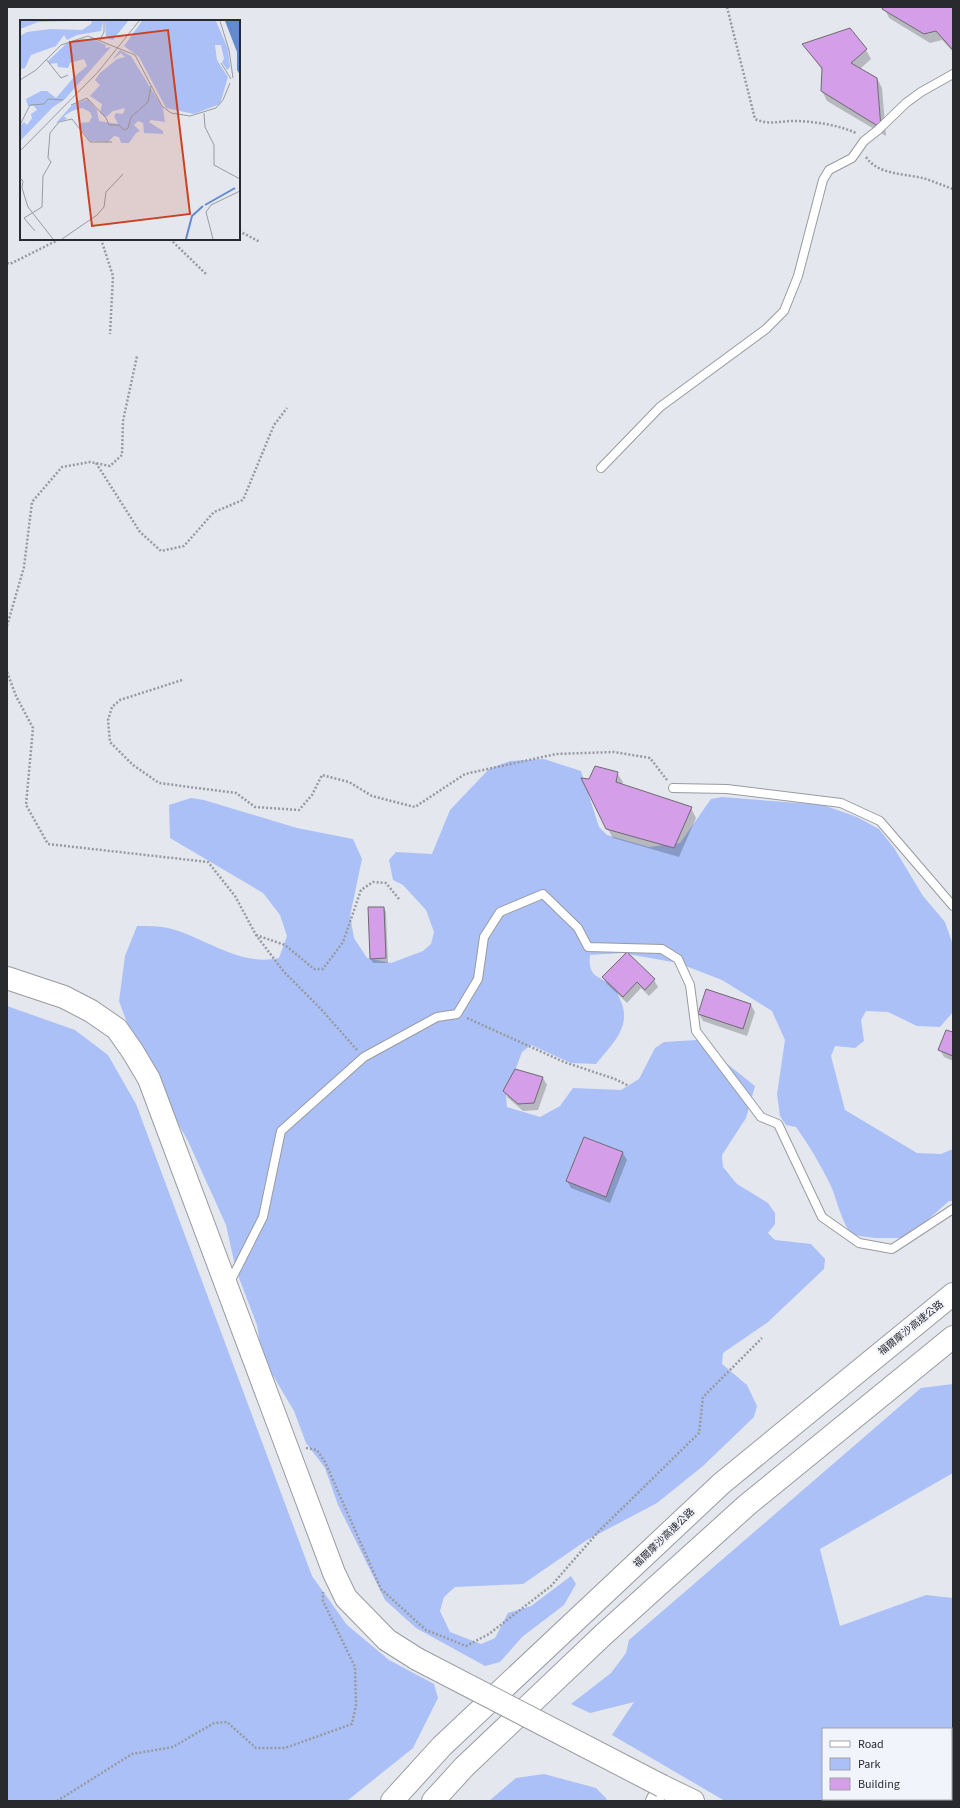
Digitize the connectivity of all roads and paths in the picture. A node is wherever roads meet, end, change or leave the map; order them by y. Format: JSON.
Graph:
{"nodes":[{"id":1,"x":727,"y":7,"type":"edge"},
{"id":2,"x":953,"y":74,"type":"edge"},
{"id":3,"x":864,"y":141,"type":"junction"},
{"id":4,"x":953,"y":189,"type":"edge"},
{"id":5,"x":240,"y":232,"type":"edge"},
{"id":6,"x":58,"y":240,"type":"edge"},
{"id":7,"x":100,"y":240,"type":"edge"},
{"id":8,"x":171,"y":240,"type":"edge"},
{"id":9,"x":260,"y":242,"type":"dead end"},
{"id":10,"x":7,"y":263,"type":"edge"},
{"id":11,"x":206,"y":274,"type":"dead end"},
{"id":12,"x":110,"y":334,"type":"dead end"},
{"id":13,"x":137,"y":356,"type":"dead end"},
{"id":14,"x":286,"y":408,"type":"dead end"},
{"id":15,"x":96,"y":463,"type":"junction"},
{"id":16,"x":601,"y":468,"type":"dead end"},
{"id":17,"x":7,"y":626,"type":"edge"},
{"id":18,"x":7,"y":672,"type":"edge"},
{"id":19,"x":182,"y":680,"type":"dead end"},
{"id":20,"x":673,"y":788,"type":"joint"},
{"id":21,"x":399,"y":899,"type":"dead end"},
{"id":22,"x":953,"y":906,"type":"edge"},
{"id":23,"x":256,"y":935,"type":"junction"},
{"id":24,"x":7,"y":978,"type":"edge"},
{"id":25,"x":457,"y":1014,"type":"junction"},
{"id":26,"x":364,"y":1057,"type":"junction"},
{"id":27,"x":629,"y":1086,"type":"dead end"},
{"id":28,"x":953,"y":1209,"type":"edge"},
{"id":29,"x":227,"y":1288,"type":"junction"},
{"id":30,"x":953,"y":1294,"type":"edge"},
{"id":31,"x":953,"y":1337,"type":"edge"},
{"id":32,"x":762,"y":1338,"type":"dead end"},
{"id":33,"x":284,"y":1443,"type":"junction"},
{"id":34,"x":322,"y":1587,"type":"dead end"},
{"id":35,"x":658,"y":1793,"type":"edge"},
{"id":36,"x":57,"y":1801,"type":"edge"},
{"id":37,"x":392,"y":1801,"type":"edge"},
{"id":38,"x":433,"y":1801,"type":"edge"},
{"id":39,"x":693,"y":1801,"type":"edge"}],
"edges":[{"from":1,"to":3,"type":"path"},
{"from":2,"to":3,"type":"lane"},
{"from":3,"to":4,"type":"path"},
{"from":3,"to":16,"type":"lane"},
{"from":5,"to":9,"type":"path"},
{"from":6,"to":10,"type":"path"},
{"from":7,"to":12,"type":"path"},
{"from":8,"to":11,"type":"path"},
{"from":13,"to":15,"type":"path"},
{"from":14,"to":15,"type":"path"},
{"from":15,"to":17,"type":"path"},
{"from":18,"to":23,"type":"path"},
{"from":19,"to":20,"type":"path"},
{"from":20,"to":22,"type":"lane"},
{"from":21,"to":23,"type":"path"},
{"from":23,"to":26,"type":"path"},
{"from":24,"to":29,"type":"main road"},
{"from":25,"to":26,"type":"lane"},
{"from":25,"to":27,"type":"path"},
{"from":25,"to":28,"type":"lane"},
{"from":26,"to":29,"type":"lane"},
{"from":29,"to":33,"type":"main road"},
{"from":30,"to":37,"type":"main road","name":"福爾摩沙高速公路"},
{"from":31,"to":38,"type":"main road"},
{"from":32,"to":33,"type":"path"},
{"from":33,"to":35,"type":"main road","bridge":true},
{"from":34,"to":36,"type":"path"},
{"from":35,"to":39,"type":"main road"}]}
